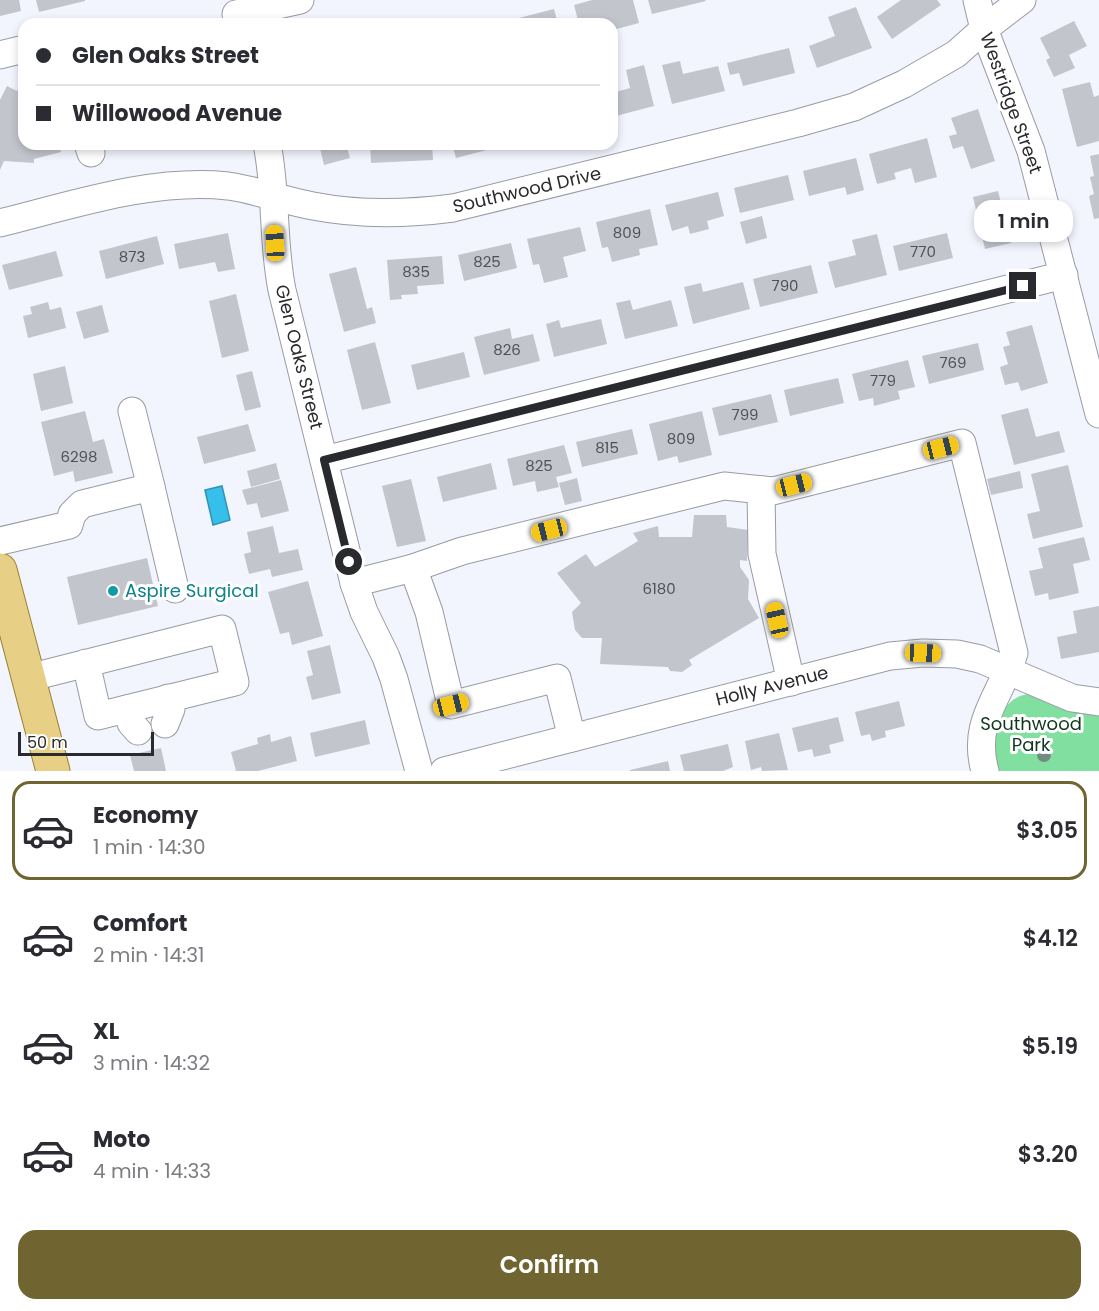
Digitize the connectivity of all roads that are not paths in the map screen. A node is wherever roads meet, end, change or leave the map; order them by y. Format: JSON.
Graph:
{"nodes":[{"id":1,"x":300,"y":0,"type":"edge"},
{"id":2,"x":977,"y":0,"type":"edge"},
{"id":3,"x":1022,"y":0,"type":"edge"},
{"id":4,"x":235,"y":13,"type":"edge"},
{"id":5,"x":984,"y":29,"type":"junction"},
{"id":6,"x":18,"y":50,"type":"edge"},
{"id":7,"x":0,"y":55,"type":"edge"},
{"id":8,"x":268,"y":150,"type":"edge"},
{"id":9,"x":274,"y":198,"type":"junction"},
{"id":10,"x":0,"y":223,"type":"edge"},
{"id":11,"x":1064,"y":275,"type":"junction"},
{"id":12,"x":132,"y":411,"type":"dead end"},
{"id":13,"x":1099,"y":414,"type":"edge"},
{"id":14,"x":324,"y":460,"type":"junction"},
{"id":15,"x":151,"y":487,"type":"junction"},
{"id":16,"x":761,"y":490,"type":"junction"},
{"id":17,"x":0,"y":541,"type":"edge"},
{"id":18,"x":413,"y":568,"type":"junction"},
{"id":19,"x":0,"y":570,"type":"edge"},
{"id":20,"x":354,"y":582,"type":"junction"},
{"id":21,"x":175,"y":589,"type":"dead end"},
{"id":22,"x":86,"y":663,"type":"junction"},
{"id":23,"x":1009,"y":671,"type":"junction"},
{"id":24,"x":28,"y":678,"type":"junction"},
{"id":25,"x":791,"y":682,"type":"junction"},
{"id":26,"x":1099,"y":702,"type":"edge"},
{"id":27,"x":572,"y":738,"type":"junction"},
{"id":28,"x":53,"y":771,"type":"edge"},
{"id":29,"x":419,"y":771,"type":"edge"},
{"id":30,"x":444,"y":771,"type":"edge"},
{"id":31,"x":985,"y":771,"type":"edge"}],
"edges":[{"from":1,"to":4,"type":"street"},
{"from":2,"to":5,"type":"street","name":"Westridge Street"},
{"from":3,"to":5,"type":"street","name":"Southwood Drive"},
{"from":5,"to":9,"type":"street","name":"Southwood Drive"},
{"from":5,"to":11,"type":"street","name":"Westridge Street"},
{"from":6,"to":7,"type":"street"},
{"from":8,"to":9,"type":"street","name":"Glen Oaks Street"},
{"from":9,"to":10,"type":"street","name":"Southwood Drive"},
{"from":9,"to":14,"type":"street","name":"Glen Oaks Street"},
{"from":11,"to":13,"type":"street","name":"Westridge Street"},
{"from":11,"to":14,"type":"street"},
{"from":12,"to":15,"type":"street"},
{"from":14,"to":20,"type":"street","name":"Glen Oaks Street"},
{"from":15,"to":17,"type":"street"},
{"from":15,"to":21,"type":"street"},
{"from":16,"to":18,"type":"street"},
{"from":16,"to":23,"type":"street"},
{"from":16,"to":25,"type":"street"},
{"from":18,"to":20,"type":"street"},
{"from":18,"to":27,"type":"street"},
{"from":19,"to":24,"type":"main road"},
{"from":20,"to":29,"type":"street","name":"Glen Oaks Street"},
{"from":22,"to":22,"type":"street"},
{"from":22,"to":24,"type":"street"},
{"from":23,"to":25,"type":"street","name":"Holly Avenue"},
{"from":23,"to":26,"type":"street","name":"Holly Avenue"},
{"from":23,"to":31,"type":"street"},
{"from":24,"to":28,"type":"main road"},
{"from":25,"to":27,"type":"street","name":"Holly Avenue"},
{"from":27,"to":30,"type":"street","name":"Holly Avenue"}]}
